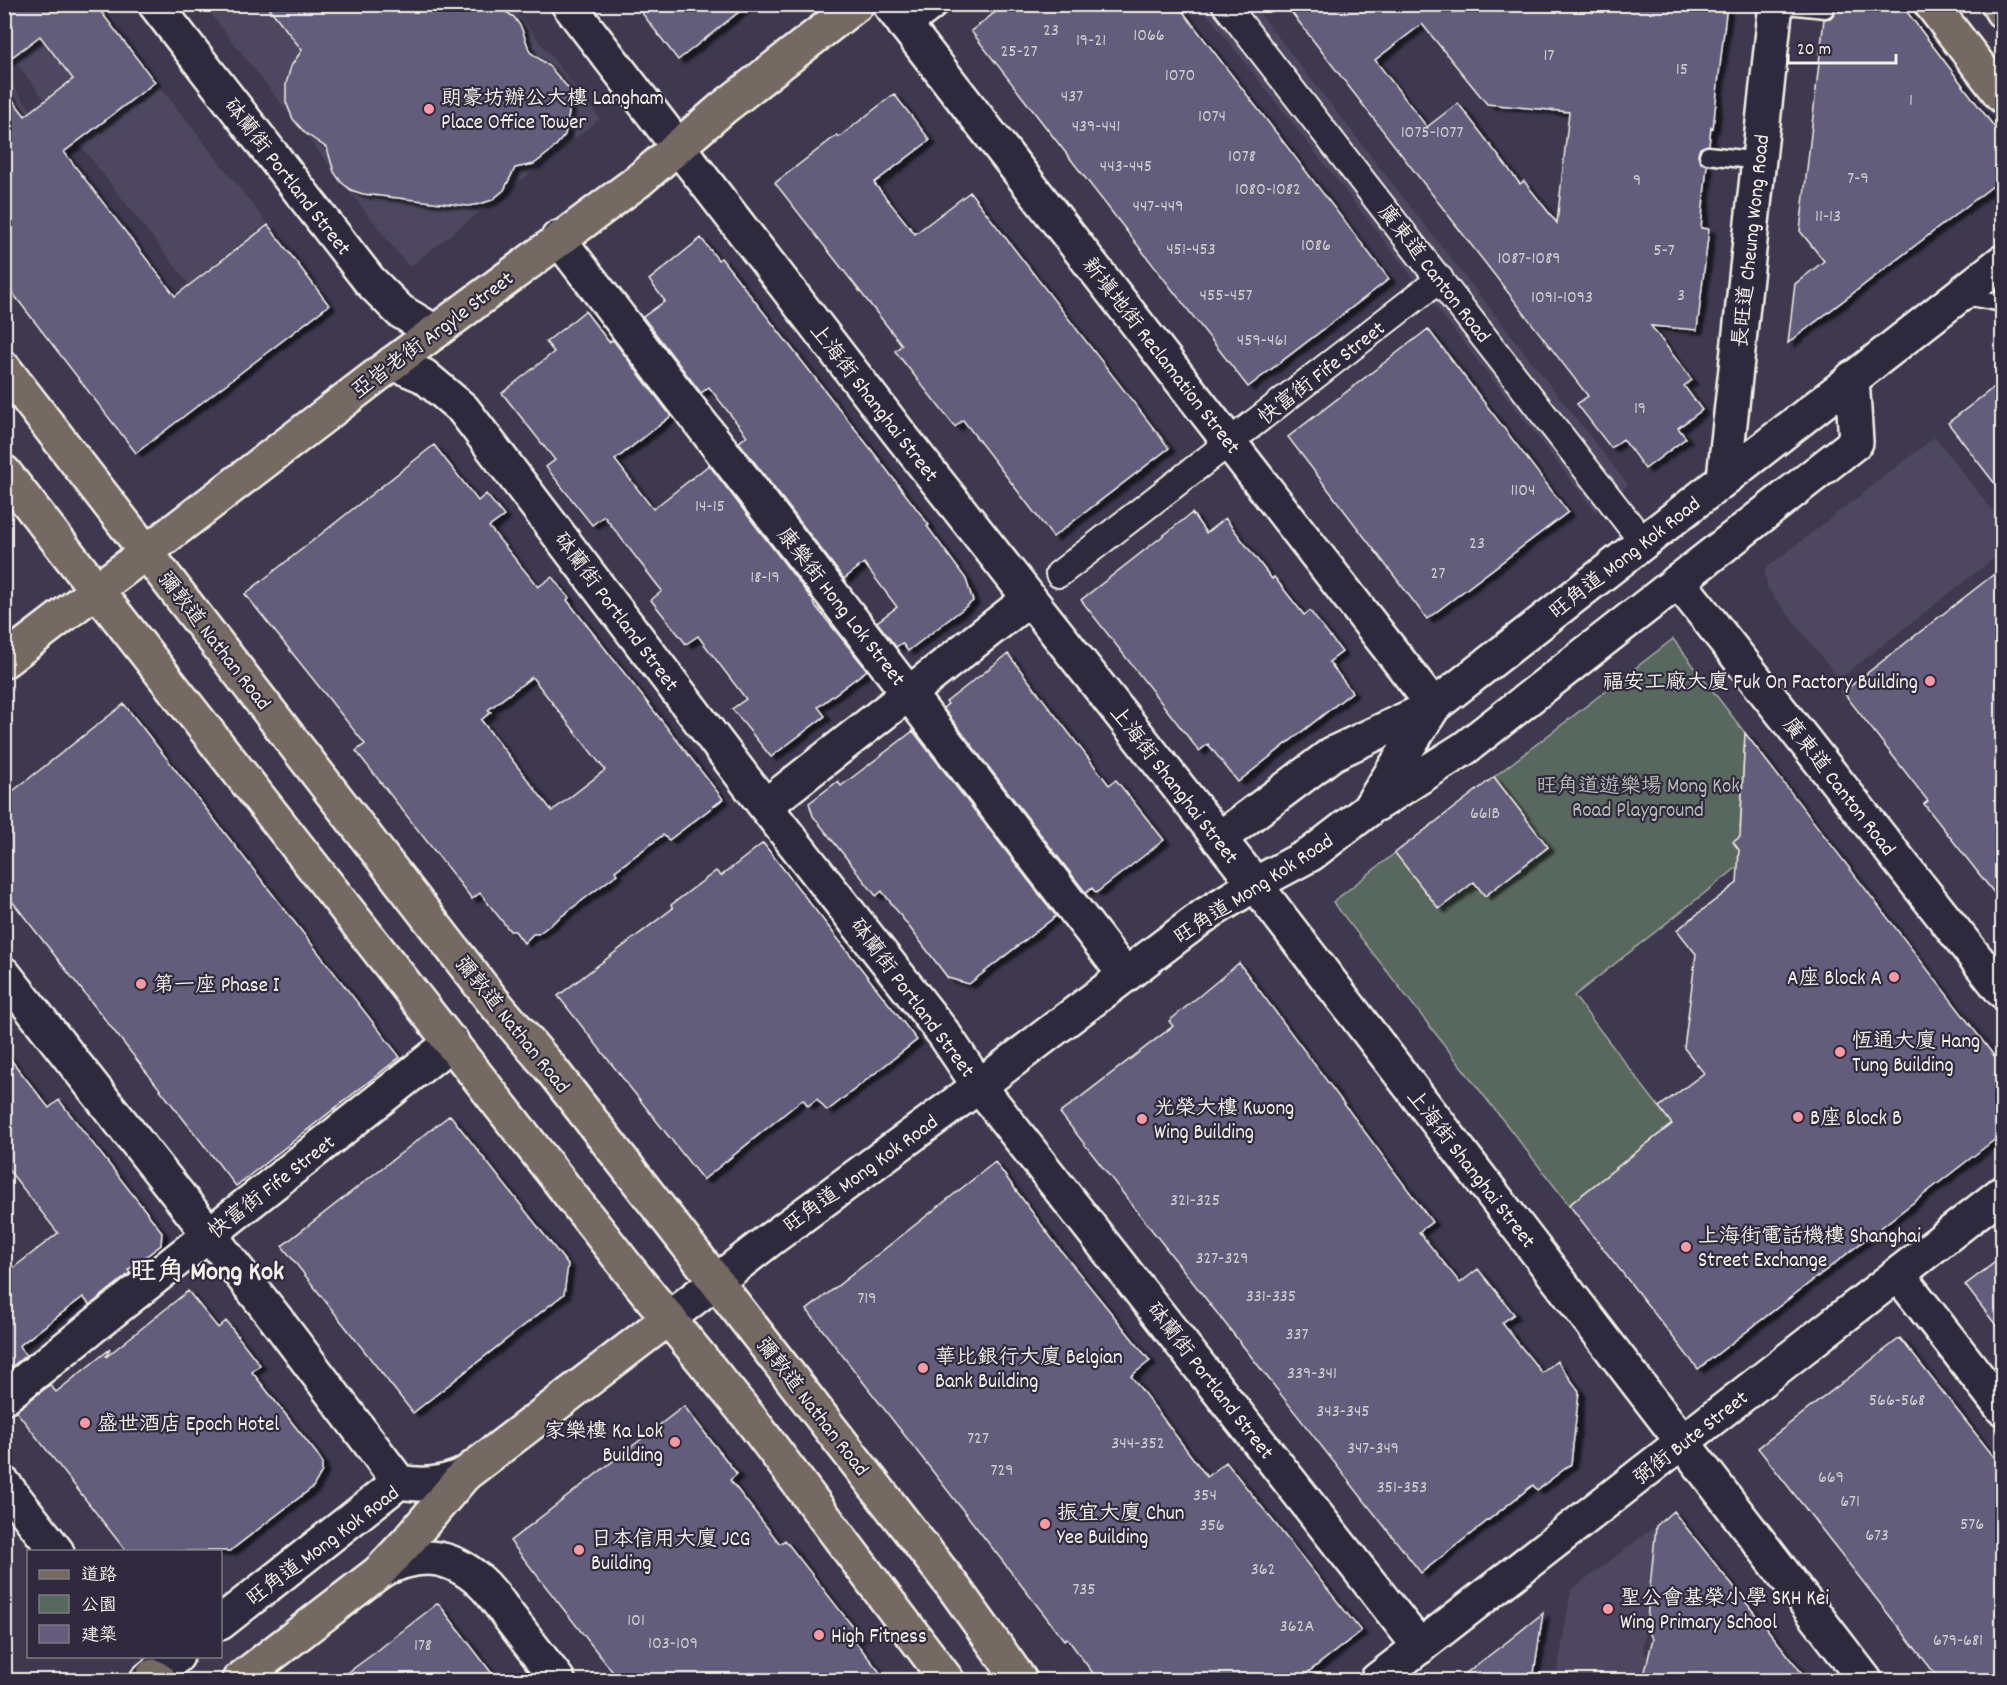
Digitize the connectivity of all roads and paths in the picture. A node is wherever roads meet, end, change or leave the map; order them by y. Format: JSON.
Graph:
{"nodes":[{"id":1,"x":155,"y":4,"type":"edge"},
{"id":2,"x":568,"y":4,"type":"edge"},
{"id":3,"x":856,"y":4,"type":"edge"},
{"id":4,"x":1225,"y":4,"type":"edge"},
{"id":5,"x":1777,"y":4,"type":"edge"},
{"id":6,"x":1931,"y":4,"type":"edge"},
{"id":7,"x":1998,"y":4,"type":"edge"},
{"id":8,"x":1825,"y":9,"type":"dead end"},
{"id":9,"x":908,"y":11,"type":"edge"},
{"id":10,"x":2002,"y":11,"type":"edge"},
{"id":11,"x":2002,"y":96,"type":"edge"},
{"id":12,"x":677,"y":148,"type":"junction"},
{"id":13,"x":1708,"y":155,"type":"dead end"},
{"id":14,"x":1759,"y":160,"type":"junction"},
{"id":15,"x":558,"y":238,"type":"junction"},
{"id":16,"x":2002,"y":262,"type":"edge"},
{"id":17,"x":1440,"y":279,"type":"junction"},
{"id":18,"x":1959,"y":295,"type":"junction"},
{"id":19,"x":2002,"y":303,"type":"edge"},
{"id":20,"x":435,"y":332,"type":"junction"},
{"id":21,"x":393,"y":363,"type":"junction"},
{"id":22,"x":4,"y":368,"type":"edge"},
{"id":23,"x":1852,"y":378,"type":"junction"},
{"id":24,"x":1231,"y":442,"type":"junction"},
{"id":25,"x":4,"y":472,"type":"edge"},
{"id":26,"x":1724,"y":478,"type":"junction"},
{"id":27,"x":1643,"y":542,"type":"junction"},
{"id":28,"x":146,"y":552,"type":"junction"},
{"id":29,"x":1059,"y":574,"type":"dead end"},
{"id":30,"x":1678,"y":580,"type":"junction"},
{"id":31,"x":97,"y":590,"type":"junction"},
{"id":32,"x":1029,"y":599,"type":"junction"},
{"id":33,"x":4,"y":661,"type":"edge"},
{"id":34,"x":910,"y":693,"type":"junction"},
{"id":35,"x":1434,"y":706,"type":"junction"},
{"id":36,"x":765,"y":806,"type":"junction"},
{"id":37,"x":1368,"y":810,"type":"junction"},
{"id":38,"x":1219,"y":839,"type":"junction"},
{"id":39,"x":1255,"y":884,"type":"junction"},
{"id":40,"x":4,"y":974,"type":"edge"},
{"id":41,"x":1125,"y":975,"type":"junction"},
{"id":42,"x":2002,"y":991,"type":"edge"},
{"id":43,"x":452,"y":1042,"type":"junction"},
{"id":44,"x":979,"y":1086,"type":"junction"},
{"id":45,"x":2002,"y":1193,"type":"edge"},
{"id":46,"x":210,"y":1235,"type":"junction"},
{"id":47,"x":1898,"y":1274,"type":"junction"},
{"id":48,"x":716,"y":1281,"type":"junction"},
{"id":49,"x":669,"y":1318,"type":"junction"},
{"id":50,"x":4,"y":1397,"type":"edge"},
{"id":51,"x":2002,"y":1408,"type":"edge"},
{"id":52,"x":1683,"y":1442,"type":"junction"},
{"id":53,"x":464,"y":1475,"type":"junction"},
{"id":54,"x":399,"y":1482,"type":"junction"},
{"id":55,"x":4,"y":1484,"type":"edge"},
{"id":56,"x":56,"y":1550,"type":"edge"},
{"id":57,"x":379,"y":1572,"type":"junction"},
{"id":58,"x":222,"y":1621,"type":"edge"},
{"id":59,"x":1420,"y":1647,"type":"junction"},
{"id":60,"x":239,"y":1680,"type":"edge"},
{"id":61,"x":558,"y":1680,"type":"edge"},
{"id":62,"x":947,"y":1680,"type":"edge"},
{"id":63,"x":1020,"y":1680,"type":"edge"},
{"id":64,"x":1377,"y":1680,"type":"edge"},
{"id":65,"x":1865,"y":1680,"type":"edge"}],
"edges":[{"from":1,"to":20,"type":"street","name":"砵蘭街 Portland Street"},
{"from":2,"to":12,"type":"street","name":"上海街 Shanghai Street"},
{"from":3,"to":12,"type":"main road","name":"亞皆老街 Argyle Street"},
{"from":4,"to":17,"type":"street","name":"廣東道 Canton Road"},
{"from":5,"to":8,"type":"lane"},
{"from":5,"to":14,"type":"street","name":"長旺道 Cheung Wong Road"},
{"from":6,"to":11,"type":"main road"},
{"from":7,"to":10,"type":"main road"},
{"from":9,"to":24,"type":"street","name":"新填地街 Reclamation Street"},
{"from":12,"to":15,"type":"main road","name":"亞皆老街 Argyle Street"},
{"from":12,"to":32,"type":"street","name":"上海街 Shanghai Street"},
{"from":13,"to":14,"type":"lane"},
{"from":14,"to":26,"type":"street","name":"長旺道 Cheung Wong Road"},
{"from":15,"to":20,"type":"main road","name":"亞皆老街 Argyle Street"},
{"from":15,"to":34,"type":"street","name":"康樂街 Hong Lok Street"},
{"from":16,"to":18,"type":"street","name":"旺角道 Mong Kok Road"},
{"from":17,"to":24,"type":"street","name":"快富街 Fife Street"},
{"from":17,"to":27,"type":"street","name":"廣東道 Canton Road"},
{"from":18,"to":19,"type":"lane"},
{"from":18,"to":23,"type":"street","name":"旺角道 Mong Kok Road"},
{"from":20,"to":21,"type":"main road","name":"亞皆老街 Argyle Street"},
{"from":21,"to":28,"type":"main road","name":"亞皆老街 Argyle Street"},
{"from":21,"to":36,"type":"street","name":"砵蘭街 Portland Street"},
{"from":22,"to":28,"type":"main road","name":"彌敦道 Nathan Road"},
{"from":23,"to":26,"type":"street","name":"旺角道 Mong Kok Road"},
{"from":23,"to":30,"type":"street"},
{"from":24,"to":29,"type":"street","name":"快富街 Fife Street"},
{"from":24,"to":35,"type":"street","name":"新填地街 Reclamation Street"},
{"from":25,"to":31,"type":"main road"},
{"from":26,"to":27,"type":"street","name":"旺角道 Mong Kok Road"},
{"from":27,"to":35,"type":"street","name":"旺角道 Mong Kok Road"},
{"from":28,"to":31,"type":"main road","name":"亞皆老街 Argyle Street"},
{"from":28,"to":48,"type":"main road","name":"彌敦道 Nathan Road"},
{"from":30,"to":37,"type":"street"},
{"from":30,"to":42,"type":"street","name":"廣東道 Canton Road"},
{"from":31,"to":33,"type":"main road","name":"亞皆老街 Argyle Street"},
{"from":31,"to":43,"type":"main road"},
{"from":32,"to":34,"type":"street"},
{"from":32,"to":38,"type":"street","name":"上海街 Shanghai Street"},
{"from":34,"to":36,"type":"street"},
{"from":34,"to":41,"type":"street","name":"康樂街 Hong Lok Street"},
{"from":35,"to":37,"type":"street","name":"旺角道 Mong Kok Road"},
{"from":35,"to":38,"type":"street"},
{"from":36,"to":44,"type":"street","name":"砵蘭街 Portland Street"},
{"from":37,"to":39,"type":"street","name":"旺角道 Mong Kok Road"},
{"from":38,"to":39,"type":"street","name":"上海街 Shanghai Street"},
{"from":39,"to":41,"type":"street","name":"旺角道 Mong Kok Road"},
{"from":39,"to":52,"type":"street","name":"上海街 Shanghai Street"},
{"from":40,"to":46,"type":"street"},
{"from":41,"to":44,"type":"street","name":"旺角道 Mong Kok Road"},
{"from":43,"to":46,"type":"street","name":"快富街 Fife Street"},
{"from":43,"to":49,"type":"main road"},
{"from":44,"to":48,"type":"street","name":"旺角道 Mong Kok Road"},
{"from":44,"to":59,"type":"street","name":"砵蘭街 Portland Street"},
{"from":45,"to":47,"type":"street","name":"弼街 Bute Street"},
{"from":46,"to":50,"type":"street","name":"快富街 Fife Street"},
{"from":46,"to":54,"type":"street"},
{"from":47,"to":51,"type":"street"},
{"from":47,"to":52,"type":"street","name":"弼街 Bute Street"},
{"from":48,"to":49,"type":"street","name":"旺角道 Mong Kok Road"},
{"from":48,"to":63,"type":"main road","name":"彌敦道 Nathan Road"},
{"from":49,"to":53,"type":"main road","name":"旺角道 Mong Kok Road"},
{"from":49,"to":62,"type":"main road"},
{"from":52,"to":59,"type":"street","name":"弼街 Bute Street"},
{"from":52,"to":65,"type":"street","name":"上海街 Shanghai Street"},
{"from":53,"to":54,"type":"street","name":"旺角道 Mong Kok Road"},
{"from":53,"to":57,"type":"main road","name":"旺角道 Mong Kok Road"},
{"from":54,"to":58,"type":"street","name":"旺角道 Mong Kok Road"},
{"from":55,"to":56,"type":"street"},
{"from":57,"to":60,"type":"main road","name":"旺角道 Mong Kok Road"},
{"from":57,"to":61,"type":"street"},
{"from":59,"to":64,"type":"street","name":"弼街 Bute Street"}]}
